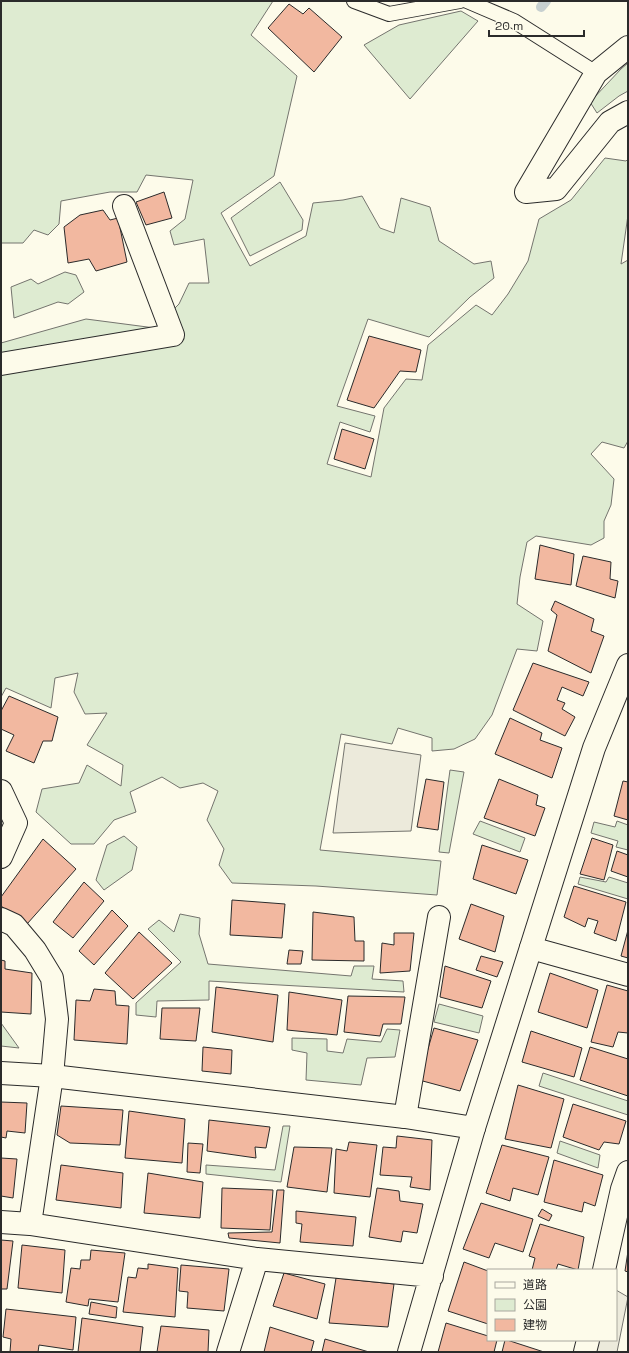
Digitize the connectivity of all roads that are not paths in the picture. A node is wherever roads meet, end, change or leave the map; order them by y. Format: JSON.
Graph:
{"nodes":[{"id":1,"x":354,"y":1,"type":"edge"},
{"id":2,"x":460,"y":1,"type":"edge"},
{"id":3,"x":467,"y":1,"type":"edge"},
{"id":4,"x":628,"y":47,"type":"edge"},
{"id":5,"x":596,"y":73,"type":"junction"},
{"id":6,"x":628,"y":112,"type":"edge"},
{"id":7,"x":124,"y":206,"type":"dead end"},
{"id":8,"x":1,"y":364,"type":"edge"},
{"id":9,"x":628,"y":665,"type":"edge"},
{"id":10,"x":1,"y":791,"type":"edge"},
{"id":11,"x":1,"y":857,"type":"edge"},
{"id":12,"x":439,"y":917,"type":"dead end"},
{"id":13,"x":1,"y":919,"type":"edge"},
{"id":14,"x":531,"y":948,"type":"junction"},
{"id":15,"x":628,"y":975,"type":"edge"},
{"id":16,"x":1,"y":1073,"type":"edge"},
{"id":17,"x":52,"y":1076,"type":"junction"},
{"id":18,"x":405,"y":1117,"type":"junction"},
{"id":19,"x":474,"y":1128,"type":"junction"},
{"id":20,"x":628,"y":1172,"type":"edge"},
{"id":21,"x":1,"y":1222,"type":"edge"},
{"id":22,"x":30,"y":1224,"type":"junction"},
{"id":23,"x":257,"y":1259,"type":"junction"},
{"id":24,"x":604,"y":1269,"type":"edge"},
{"id":25,"x":432,"y":1276,"type":"junction"},
{"id":26,"x":588,"y":1341,"type":"edge"},
{"id":27,"x":228,"y":1352,"type":"edge"},
{"id":28,"x":409,"y":1352,"type":"edge"},
{"id":29,"x":585,"y":1352,"type":"edge"}],
"edges":[{"from":1,"to":2,"type":"lane"},
{"from":3,"to":5,"type":"lane"},
{"from":4,"to":5,"type":"street"},
{"from":5,"to":6,"type":"street"},
{"from":7,"to":8,"type":"street"},
{"from":9,"to":14,"type":"street"},
{"from":10,"to":11,"type":"street"},
{"from":12,"to":18,"type":"street"},
{"from":13,"to":17,"type":"street"},
{"from":14,"to":15,"type":"street"},
{"from":14,"to":19,"type":"street"},
{"from":16,"to":17,"type":"street"},
{"from":17,"to":18,"type":"street"},
{"from":17,"to":22,"type":"street"},
{"from":18,"to":19,"type":"street"},
{"from":19,"to":25,"type":"street"},
{"from":20,"to":24,"type":"street"},
{"from":21,"to":22,"type":"street"},
{"from":22,"to":23,"type":"street"},
{"from":23,"to":25,"type":"street"},
{"from":23,"to":27,"type":"street"},
{"from":25,"to":28,"type":"street"},
{"from":26,"to":29,"type":"street"}]}
